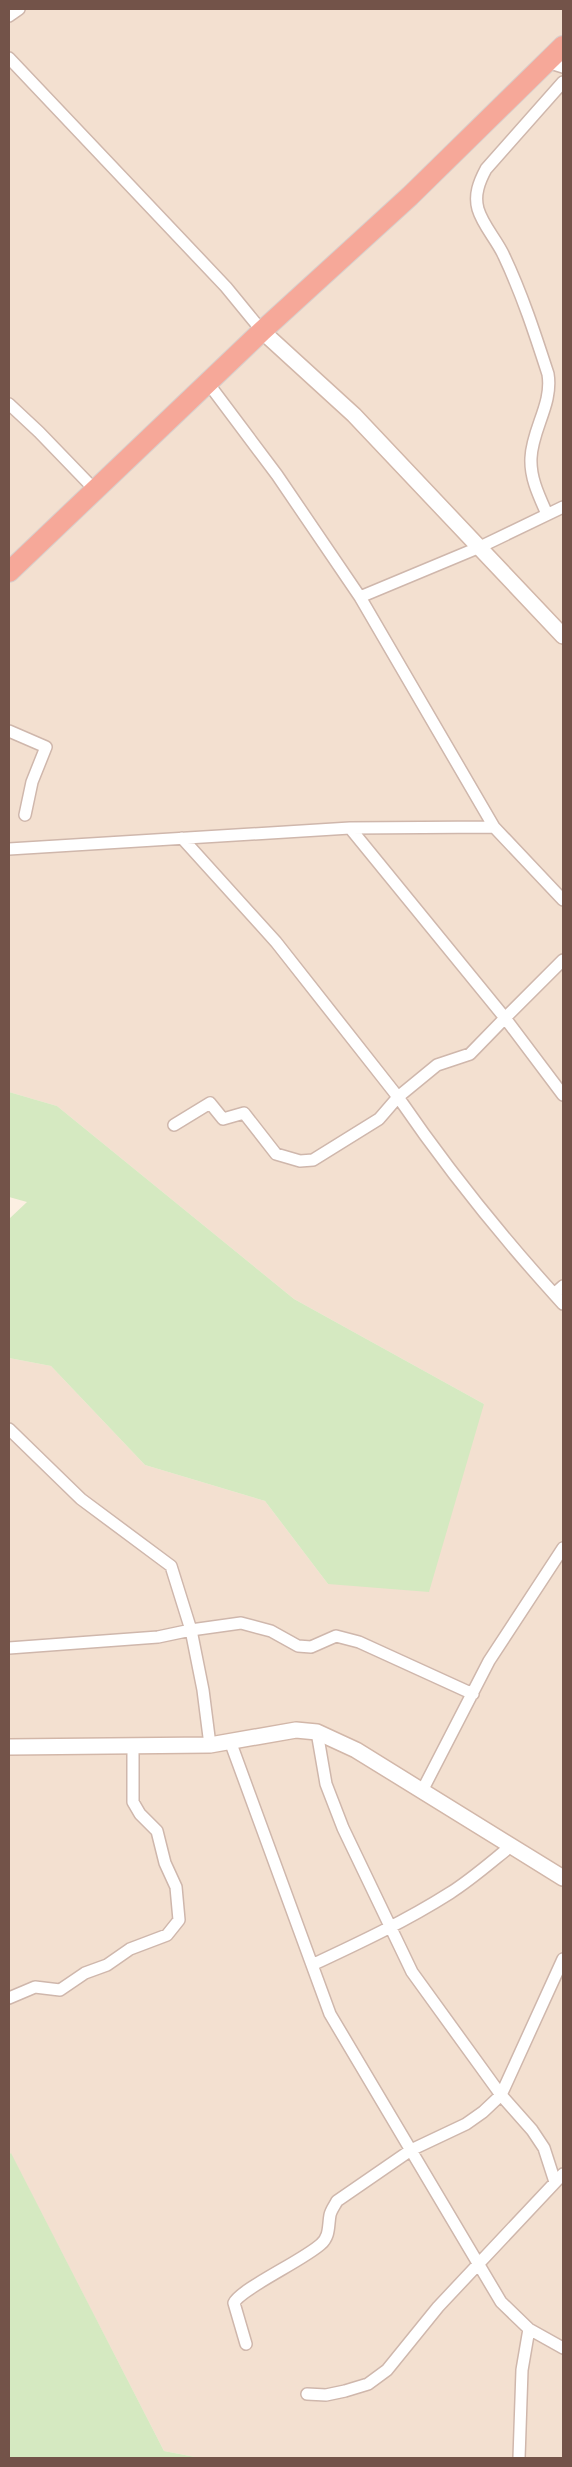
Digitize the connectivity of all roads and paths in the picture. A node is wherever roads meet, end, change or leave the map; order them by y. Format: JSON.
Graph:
{"nodes":[{"id":1,"x":19,"y":9,"type":"edge"},
{"id":2,"x":9,"y":16,"type":"edge"},
{"id":3,"x":563,"y":46,"type":"edge"},
{"id":4,"x":9,"y":58,"type":"edge"},
{"id":5,"x":555,"y":64,"type":"edge"},
{"id":6,"x":563,"y":82,"type":"edge"},
{"id":7,"x":262,"y":331,"type":"junction"},
{"id":8,"x":208,"y":383,"type":"junction"},
{"id":9,"x":9,"y":404,"type":"edge"},
{"id":10,"x":96,"y":491,"type":"junction"},
{"id":11,"x":563,"y":508,"type":"edge"},
{"id":12,"x":547,"y":514,"type":"junction"},
{"id":13,"x":480,"y":547,"type":"junction"},
{"id":14,"x":9,"y":572,"type":"edge"},
{"id":15,"x":360,"y":597,"type":"junction"},
{"id":16,"x":563,"y":636,"type":"edge"},
{"id":17,"x":9,"y":731,"type":"edge"},
{"id":18,"x":25,"y":815,"type":"dead end"},
{"id":19,"x":494,"y":827,"type":"junction"},
{"id":20,"x":350,"y":828,"type":"junction"},
{"id":21,"x":182,"y":838,"type":"junction"},
{"id":22,"x":9,"y":849,"type":"edge"},
{"id":23,"x":563,"y":900,"type":"edge"},
{"id":24,"x":563,"y":960,"type":"edge"},
{"id":25,"x":505,"y":1018,"type":"junction"},
{"id":26,"x":563,"y":1095,"type":"edge"},
{"id":27,"x":398,"y":1097,"type":"junction"},
{"id":28,"x":174,"y":1126,"type":"dead end"},
{"id":29,"x":563,"y":1286,"type":"edge"},
{"id":30,"x":554,"y":1294,"type":"junction"},
{"id":31,"x":563,"y":1304,"type":"edge"},
{"id":32,"x":9,"y":1429,"type":"edge"},
{"id":33,"x":563,"y":1548,"type":"edge"},
{"id":34,"x":191,"y":1630,"type":"junction"},
{"id":35,"x":9,"y":1648,"type":"edge"},
{"id":36,"x":473,"y":1694,"type":"junction"},
{"id":37,"x":317,"y":1732,"type":"junction"},
{"id":38,"x":230,"y":1741,"type":"junction"},
{"id":39,"x":210,"y":1745,"type":"junction"},
{"id":40,"x":132,"y":1746,"type":"junction"},
{"id":41,"x":9,"y":1747,"type":"edge"},
{"id":42,"x":422,"y":1791,"type":"junction"},
{"id":43,"x":511,"y":1846,"type":"junction"},
{"id":44,"x":563,"y":1878,"type":"edge"},
{"id":45,"x":391,"y":1928,"type":"junction"},
{"id":46,"x":563,"y":1959,"type":"edge"},
{"id":47,"x":312,"y":1965,"type":"junction"},
{"id":48,"x":9,"y":1998,"type":"edge"},
{"id":49,"x":501,"y":2095,"type":"junction"},
{"id":50,"x":411,"y":2150,"type":"junction"},
{"id":51,"x":559,"y":2178,"type":"edge"},
{"id":52,"x":477,"y":2264,"type":"junction"},
{"id":53,"x":529,"y":2329,"type":"junction"},
{"id":54,"x":246,"y":2344,"type":"dead end"},
{"id":55,"x":563,"y":2348,"type":"edge"},
{"id":56,"x":307,"y":2394,"type":"dead end"},
{"id":57,"x":519,"y":2458,"type":"edge"}],
"edges":[{"from":1,"to":2,"type":"street"},
{"from":3,"to":5,"type":"highway"},
{"from":4,"to":7,"type":"street"},
{"from":5,"to":7,"type":"highway"},
{"from":6,"to":12,"type":"street"},
{"from":7,"to":8,"type":"highway"},
{"from":7,"to":13,"type":"main road"},
{"from":8,"to":10,"type":"highway"},
{"from":8,"to":15,"type":"street"},
{"from":9,"to":10,"type":"street"},
{"from":10,"to":14,"type":"highway"},
{"from":11,"to":12,"type":"street"},
{"from":12,"to":13,"type":"street"},
{"from":13,"to":15,"type":"street"},
{"from":13,"to":16,"type":"main road"},
{"from":15,"to":19,"type":"street"},
{"from":17,"to":18,"type":"street"},
{"from":19,"to":20,"type":"street"},
{"from":19,"to":23,"type":"street"},
{"from":20,"to":21,"type":"street"},
{"from":20,"to":25,"type":"street"},
{"from":21,"to":22,"type":"street"},
{"from":21,"to":27,"type":"street"},
{"from":24,"to":25,"type":"street"},
{"from":25,"to":26,"type":"street"},
{"from":25,"to":27,"type":"street"},
{"from":27,"to":28,"type":"street"},
{"from":27,"to":30,"type":"street"},
{"from":29,"to":30,"type":"street"},
{"from":30,"to":31,"type":"street"},
{"from":32,"to":34,"type":"street"},
{"from":33,"to":36,"type":"street"},
{"from":34,"to":35,"type":"street"},
{"from":34,"to":36,"type":"street"},
{"from":34,"to":39,"type":"street"},
{"from":36,"to":42,"type":"street"},
{"from":37,"to":38,"type":"main road"},
{"from":37,"to":42,"type":"main road"},
{"from":37,"to":45,"type":"street"},
{"from":38,"to":39,"type":"main road"},
{"from":38,"to":47,"type":"street"},
{"from":39,"to":40,"type":"main road"},
{"from":40,"to":41,"type":"main road"},
{"from":40,"to":48,"type":"street"},
{"from":42,"to":43,"type":"main road"},
{"from":43,"to":44,"type":"main road"},
{"from":43,"to":45,"type":"street"},
{"from":45,"to":47,"type":"street"},
{"from":45,"to":49,"type":"street"},
{"from":46,"to":49,"type":"street"},
{"from":47,"to":50,"type":"street"},
{"from":49,"to":50,"type":"street"},
{"from":49,"to":51,"type":"street"},
{"from":50,"to":52,"type":"street"},
{"from":50,"to":54,"type":"street"},
{"from":51,"to":52,"type":"street"},
{"from":52,"to":53,"type":"street"},
{"from":52,"to":56,"type":"street"},
{"from":53,"to":55,"type":"street"},
{"from":53,"to":57,"type":"street"}]}
